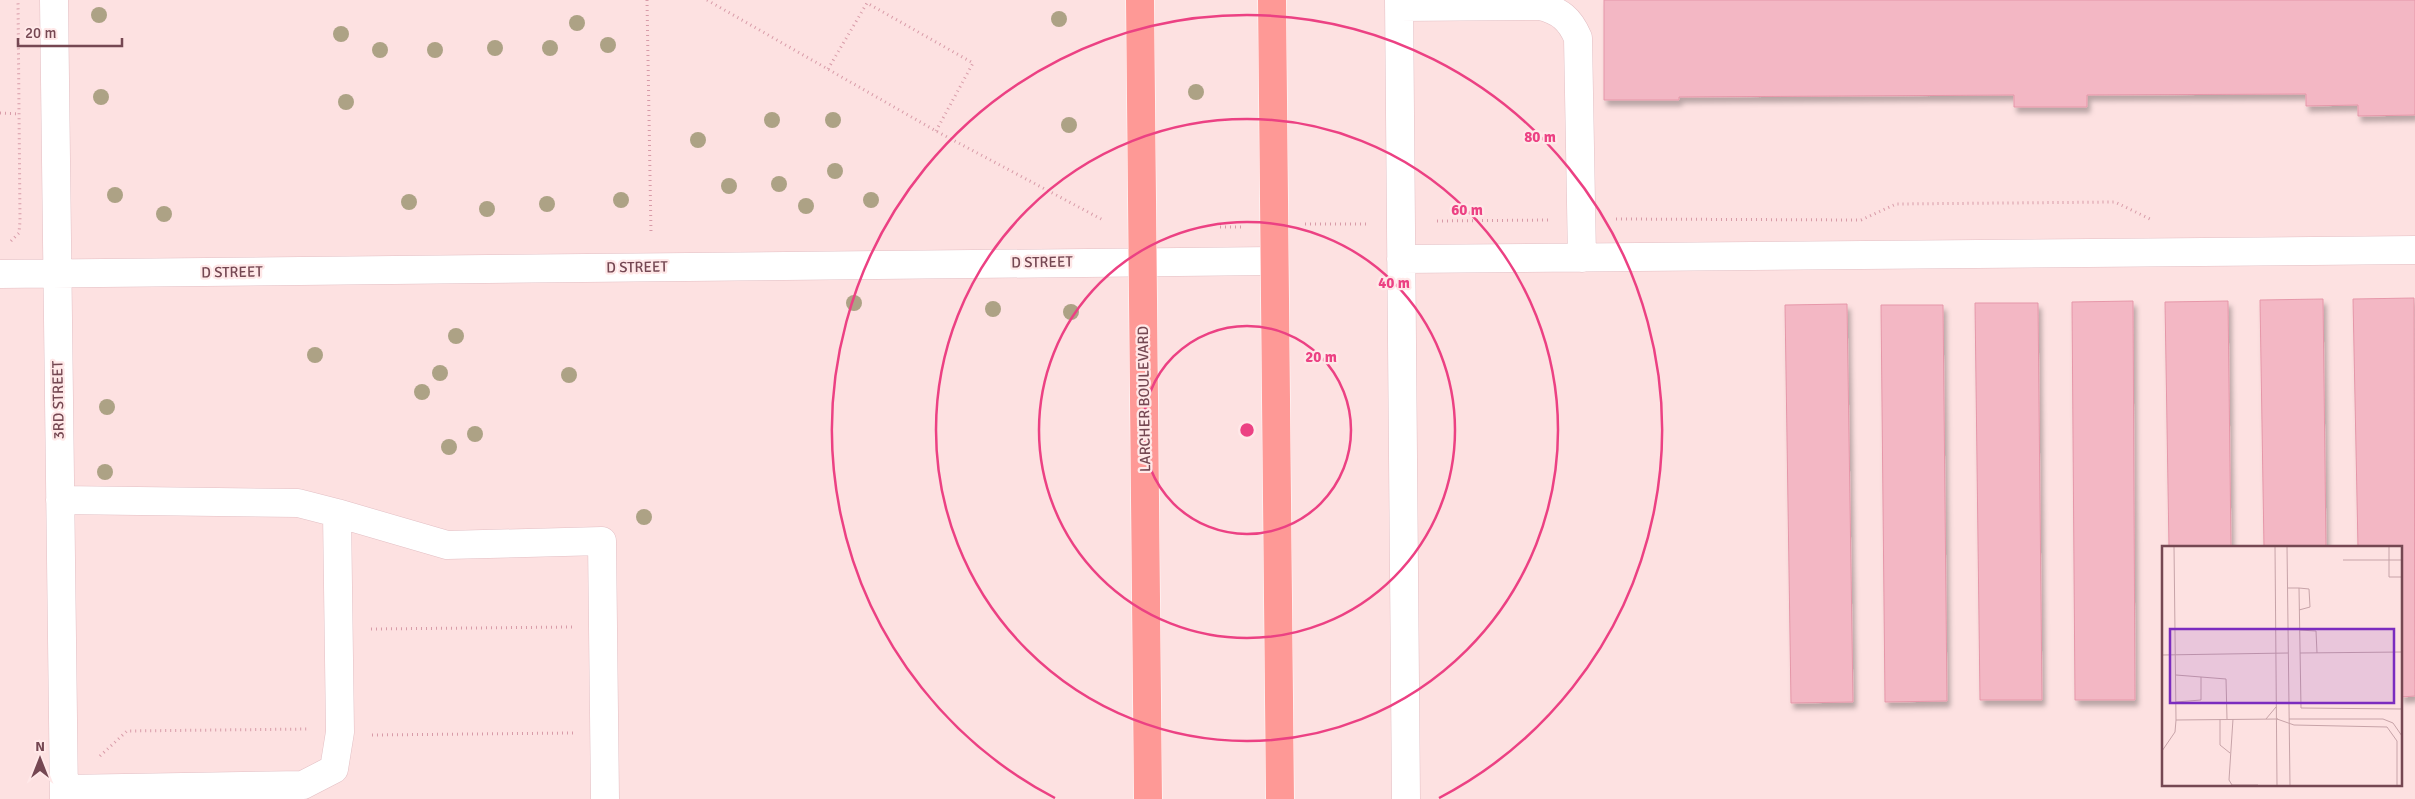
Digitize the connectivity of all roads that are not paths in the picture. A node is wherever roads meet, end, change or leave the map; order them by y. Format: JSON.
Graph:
{"nodes":[{"id":1,"x":54,"y":0,"type":"edge"},
{"id":2,"x":1140,"y":0,"type":"edge"},
{"id":3,"x":1272,"y":0,"type":"edge"},
{"id":4,"x":1399,"y":3,"type":"edge"},
{"id":5,"x":2415,"y":250,"type":"edge"},
{"id":6,"x":1582,"y":258,"type":"junction"},
{"id":7,"x":1401,"y":259,"type":"junction"},
{"id":8,"x":1143,"y":260,"type":"junction"},
{"id":9,"x":1274,"y":260,"type":"junction"},
{"id":10,"x":0,"y":274,"type":"edge"},
{"id":11,"x":56,"y":274,"type":"junction"},
{"id":12,"x":60,"y":500,"type":"junction"},
{"id":13,"x":337,"y":513,"type":"junction"},
{"id":14,"x":64,"y":794,"type":"edge"},
{"id":15,"x":605,"y":799,"type":"edge"},
{"id":16,"x":1148,"y":799,"type":"edge"},
{"id":17,"x":1280,"y":799,"type":"edge"},
{"id":18,"x":1406,"y":799,"type":"edge"}],
"edges":[{"from":1,"to":11,"type":"street","name":"3RD STREET"},
{"from":2,"to":8,"type":"main road","name":"LARCHER BOULEVARD"},
{"from":3,"to":9,"type":"main road"},
{"from":4,"to":6,"type":"street"},
{"from":4,"to":7,"type":"street"},
{"from":5,"to":6,"type":"street"},
{"from":6,"to":7,"type":"street"},
{"from":7,"to":18,"type":"street"},
{"from":8,"to":9,"type":"street","name":"D STREET"},
{"from":8,"to":11,"type":"street","name":"D STREET"},
{"from":8,"to":16,"type":"main road","name":"LARCHER BOULEVARD"},
{"from":9,"to":17,"type":"main road"},
{"from":10,"to":11,"type":"street","name":"D STREET"},
{"from":11,"to":12,"type":"street","name":"3RD STREET"},
{"from":12,"to":13,"type":"street"},
{"from":12,"to":14,"type":"street","name":"3RD STREET"},
{"from":13,"to":14,"type":"street"},
{"from":13,"to":15,"type":"street"}]}
